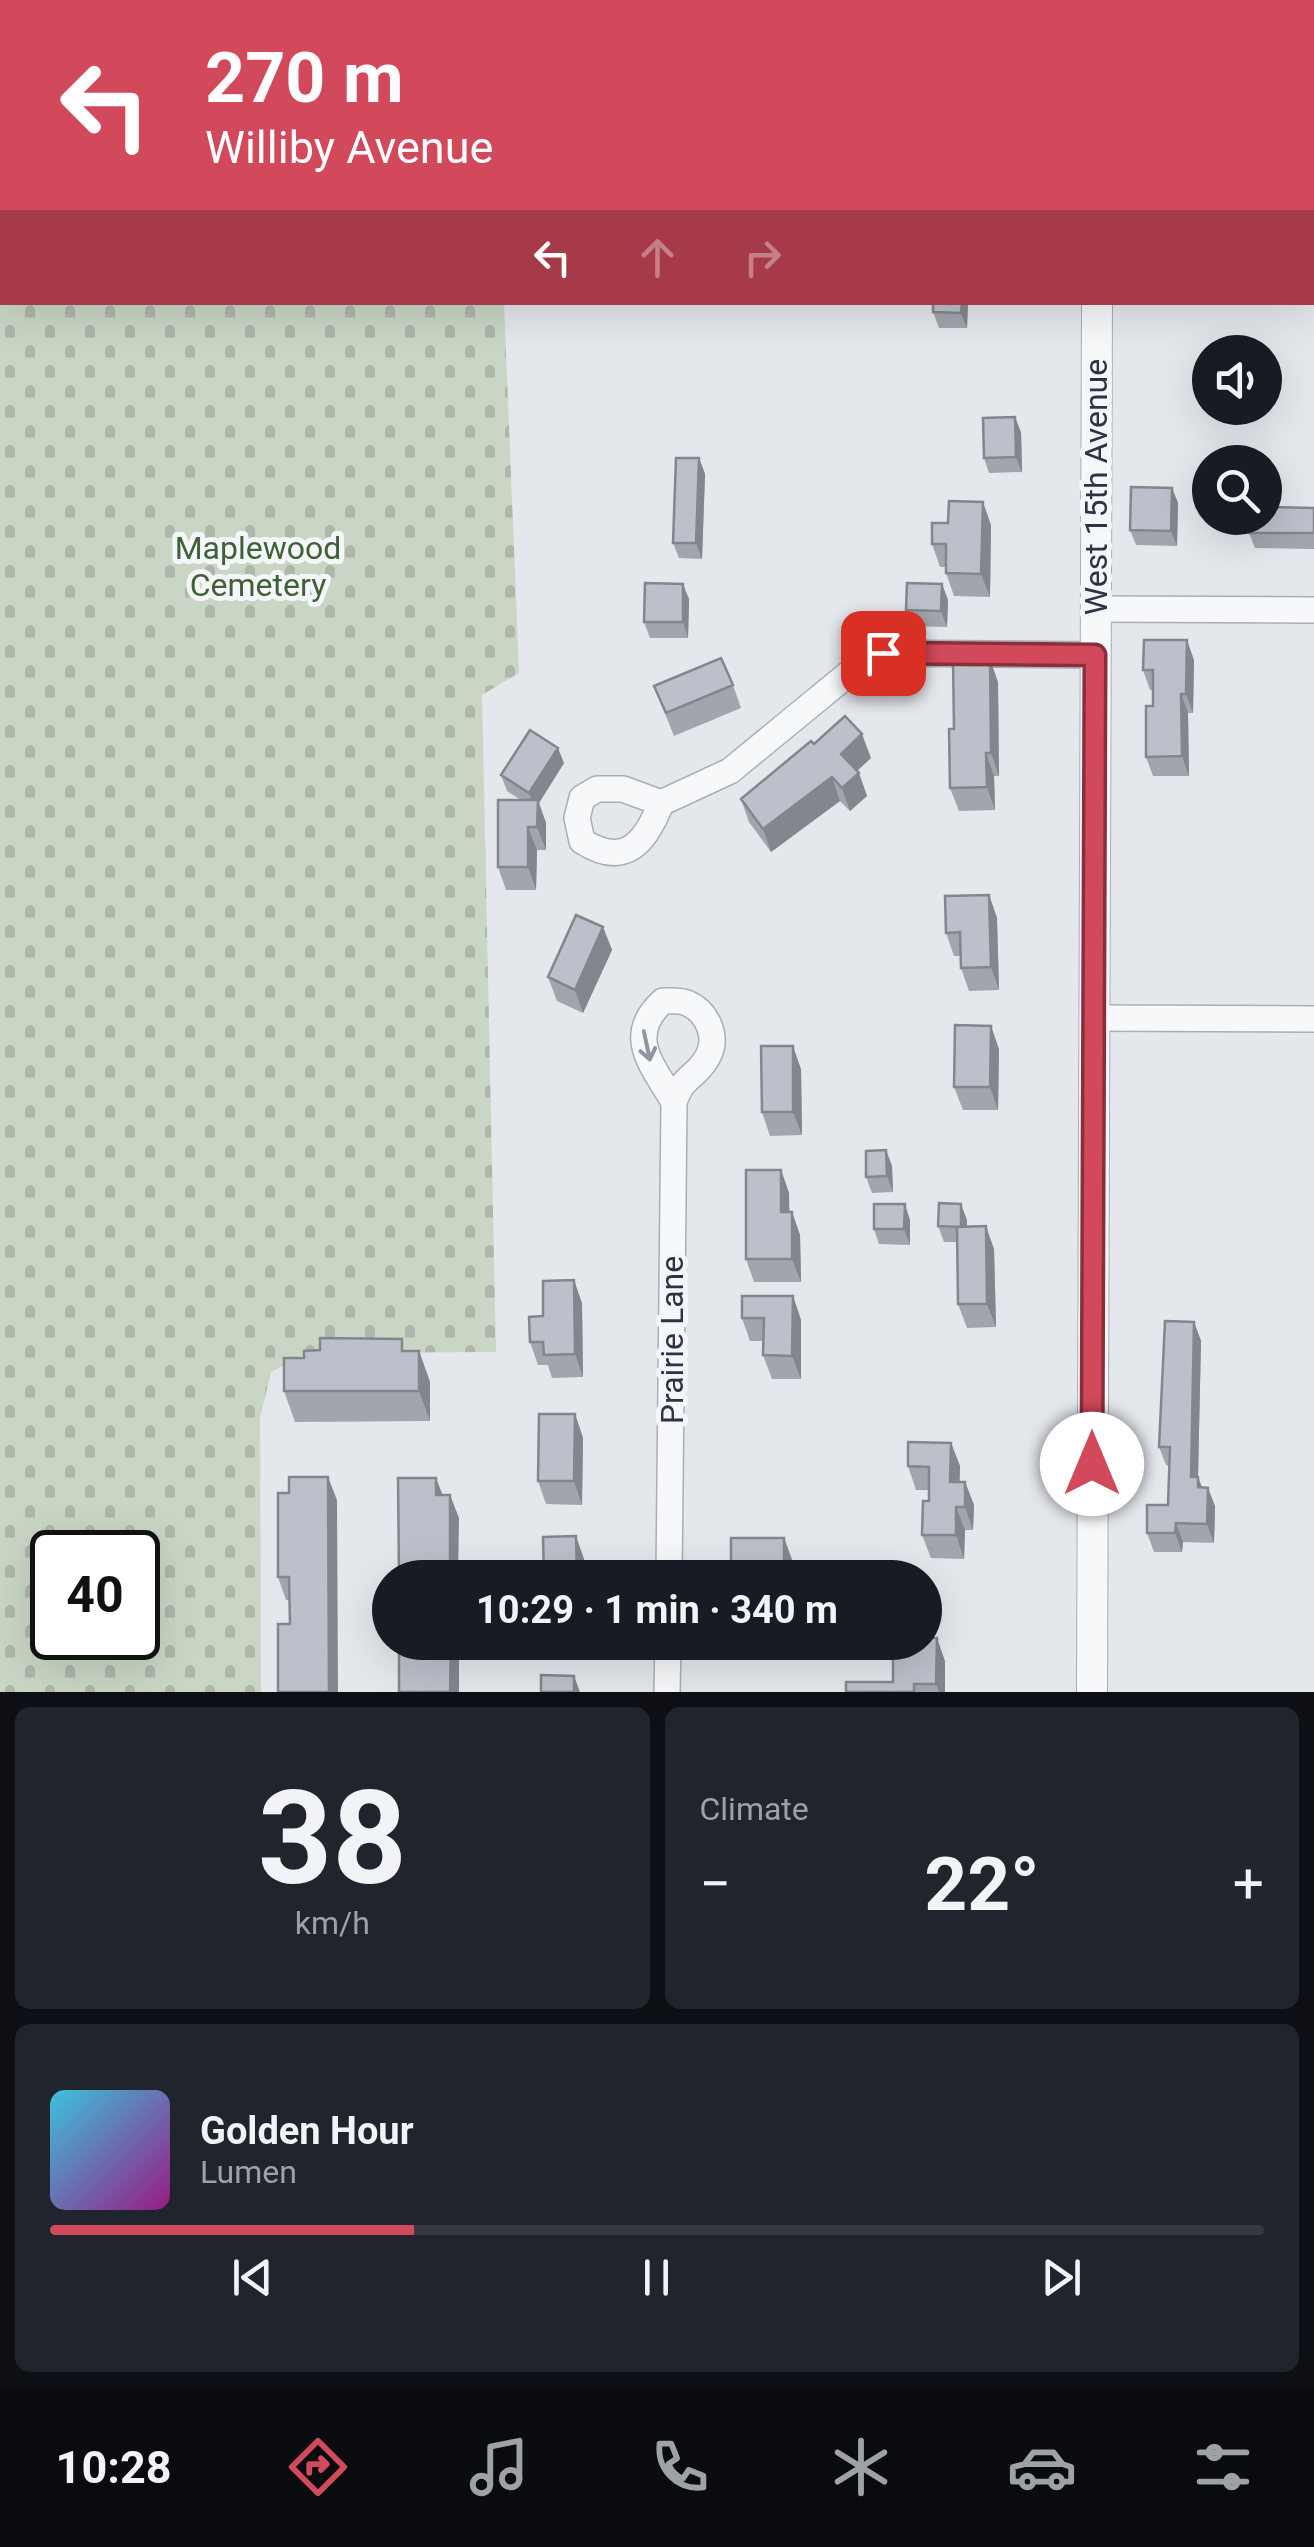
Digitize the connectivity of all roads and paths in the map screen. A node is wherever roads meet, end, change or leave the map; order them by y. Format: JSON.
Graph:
{"nodes":[{"id":1,"x":1098,"y":305,"type":"edge"},
{"id":2,"x":1096,"y":609,"type":"junction"},
{"id":3,"x":1314,"y":610,"type":"edge"},
{"id":4,"x":1095,"y":655,"type":"junction"},
{"id":5,"x":661,"y":803,"type":"dead end"},
{"id":6,"x":1093,"y":1018,"type":"junction"},
{"id":7,"x":1314,"y":1020,"type":"edge"},
{"id":8,"x":674,"y":1102,"type":"dead end"},
{"id":9,"x":669,"y":1560,"type":"edge"},
{"id":10,"x":668,"y":1660,"type":"edge"},
{"id":11,"x":668,"y":1692,"type":"edge"},
{"id":12,"x":1092,"y":1692,"type":"edge"}],
"edges":[{"from":1,"to":2,"type":"street","name":"West 15th Avenue"},
{"from":2,"to":3,"type":"street"},
{"from":2,"to":4,"type":"street","name":"West 15th Avenue"},
{"from":4,"to":5,"type":"street"},
{"from":4,"to":6,"type":"street","name":"West 15th Avenue"},
{"from":6,"to":7,"type":"street"},
{"from":6,"to":12,"type":"street","name":"West 15th Avenue"},
{"from":8,"to":9,"type":"street","name":"Prairie Lane"},
{"from":10,"to":11,"type":"street"}]}
